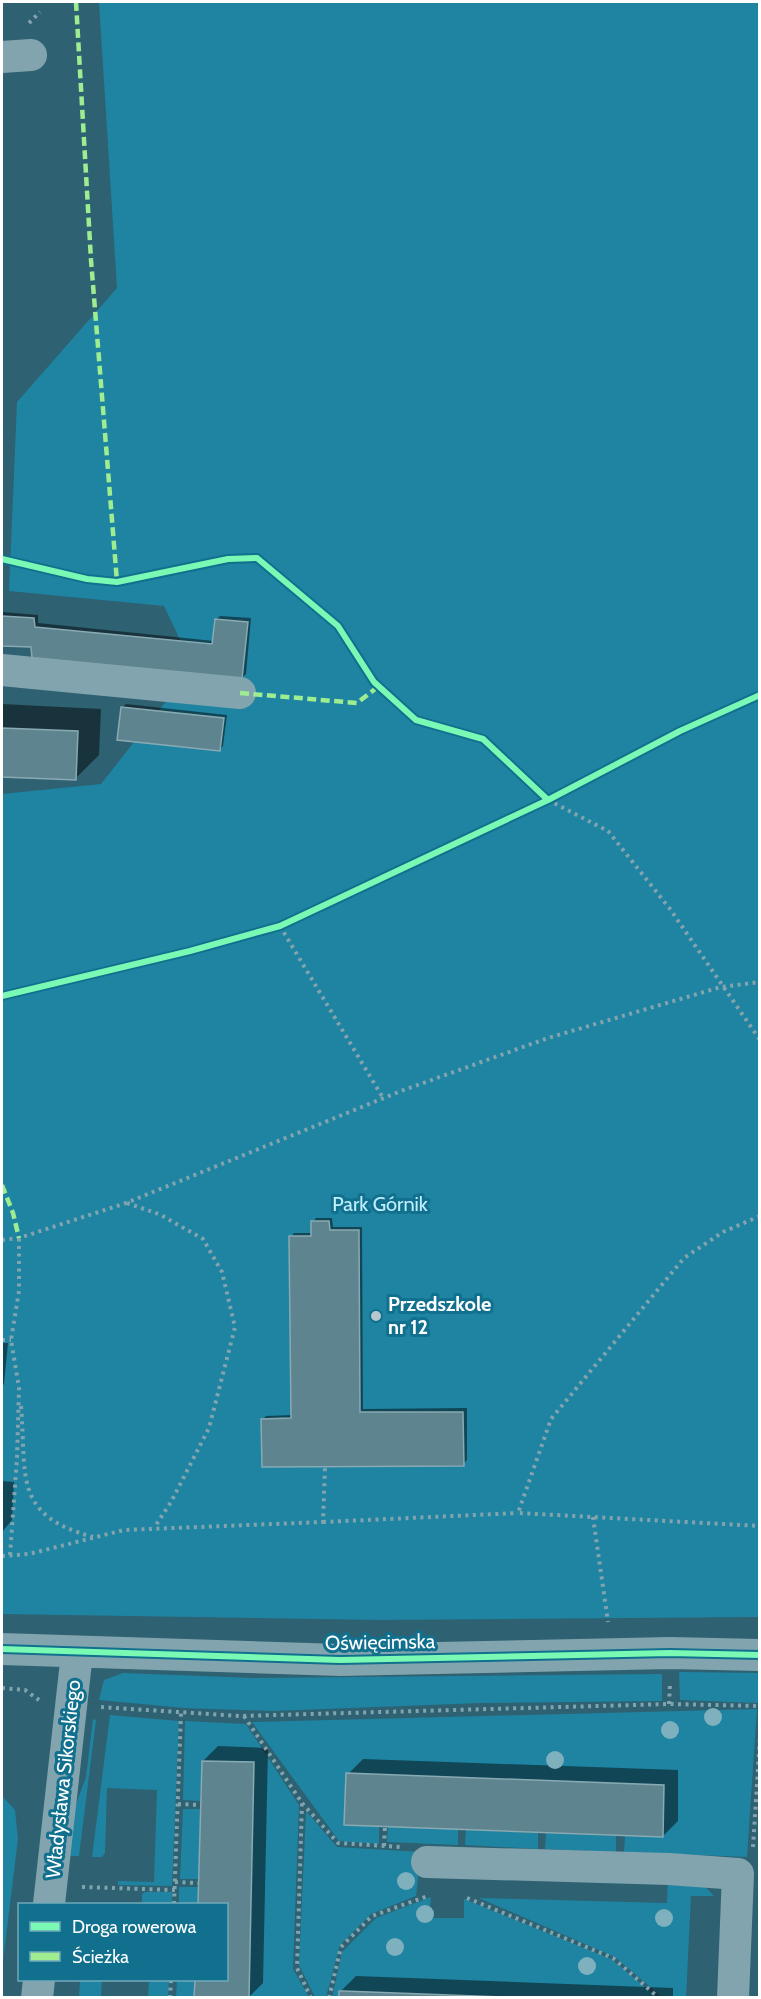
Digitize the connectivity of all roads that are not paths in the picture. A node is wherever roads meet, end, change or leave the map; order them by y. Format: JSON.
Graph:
{"nodes":[{"id":1,"x":2,"y":670,"type":"edge"},
{"id":2,"x":240,"y":693,"type":"dead end"},
{"id":3,"x":2,"y":1649,"type":"edge"},
{"id":4,"x":77,"y":1653,"type":"junction"},
{"id":5,"x":759,"y":1655,"type":"edge"},
{"id":6,"x":415,"y":1855,"type":"road end"},
{"id":7,"x":49,"y":1903,"type":"edge"},
{"id":8,"x":39,"y":1981,"type":"edge"},
{"id":9,"x":37,"y":1998,"type":"edge"},
{"id":10,"x":733,"y":1998,"type":"edge"}],
"edges":[{"from":1,"to":2,"type":"street"},
{"from":3,"to":4,"type":"street","name":"Oświęcimska"},
{"from":4,"to":5,"type":"street","name":"Oświęcimska"},
{"from":4,"to":7,"type":"street","name":"Władysława Sikorskiego"},
{"from":6,"to":10,"type":"street"},
{"from":8,"to":9,"type":"street"}]}
